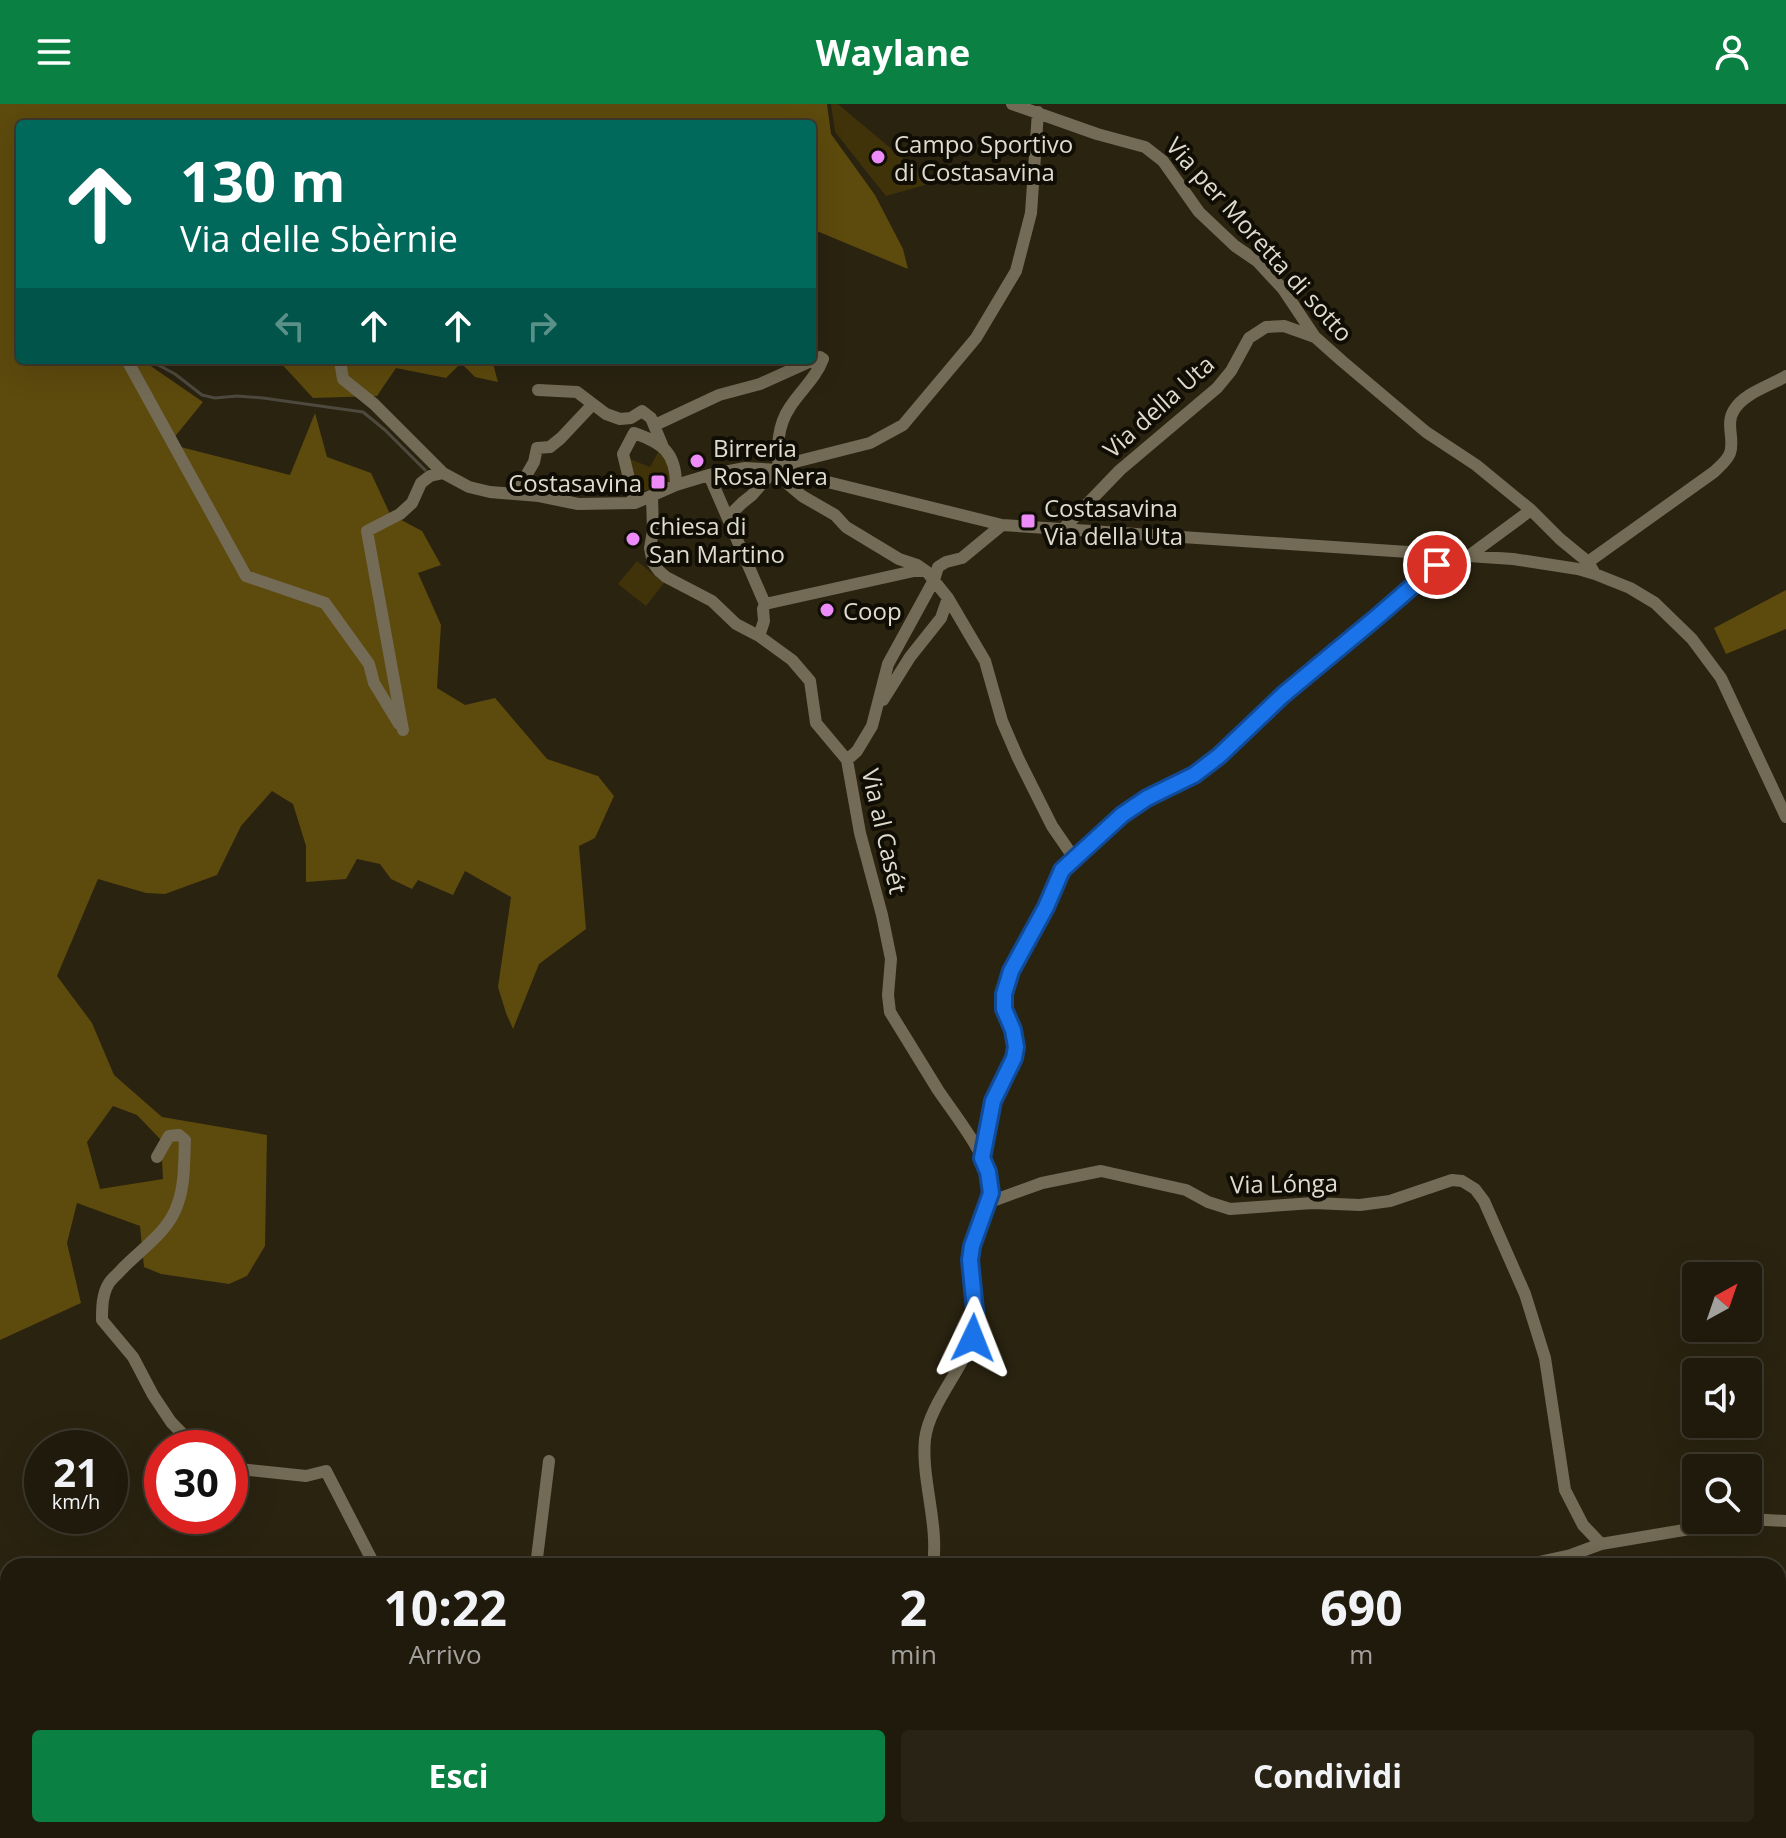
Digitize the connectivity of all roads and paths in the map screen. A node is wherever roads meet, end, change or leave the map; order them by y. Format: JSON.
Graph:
{"nodes":[{"id":1,"x":1015,"y":105,"type":"edge"},
{"id":2,"x":1038,"y":112,"type":"junction"},
{"id":3,"x":1293,"y":305,"type":"junction"},
{"id":4,"x":1284,"y":326,"type":"junction"},
{"id":5,"x":1315,"y":337,"type":"junction"},
{"id":6,"x":816,"y":359,"type":"edge"},
{"id":7,"x":129,"y":364,"type":"edge"},
{"id":8,"x":804,"y":364,"type":"edge"},
{"id":9,"x":341,"y":367,"type":"dead end"},
{"id":10,"x":1786,"y":376,"type":"edge"},
{"id":11,"x":538,"y":390,"type":"dead end"},
{"id":12,"x":592,"y":405,"type":"junction"},
{"id":13,"x":655,"y":425,"type":"junction"},
{"id":14,"x":663,"y":447,"type":"junction"},
{"id":15,"x":779,"y":470,"type":"junction"},
{"id":16,"x":443,"y":473,"type":"junction"},
{"id":17,"x":709,"y":475,"type":"junction"},
{"id":18,"x":676,"y":485,"type":"junction"},
{"id":19,"x":516,"y":493,"type":"junction"},
{"id":20,"x":652,"y":496,"type":"junction"},
{"id":21,"x":635,"y":503,"type":"junction"},
{"id":22,"x":1531,"y":510,"type":"junction"},
{"id":23,"x":728,"y":517,"type":"junction"},
{"id":24,"x":1002,"y":525,"type":"junction"},
{"id":25,"x":1062,"y":530,"type":"junction"},
{"id":26,"x":1451,"y":554,"type":"junction"},
{"id":27,"x":1470,"y":555,"type":"junction"},
{"id":28,"x":1588,"y":562,"type":"junction"},
{"id":29,"x":1595,"y":574,"type":"junction"},
{"id":30,"x":930,"y":576,"type":"junction"},
{"id":31,"x":948,"y":598,"type":"junction"},
{"id":32,"x":765,"y":604,"type":"junction"},
{"id":33,"x":759,"y":636,"type":"junction"},
{"id":34,"x":877,"y":709,"type":"junction"},
{"id":35,"x":847,"y":760,"type":"junction"},
{"id":36,"x":1786,"y":817,"type":"edge"},
{"id":37,"x":1074,"y":858,"type":"junction"},
{"id":38,"x":157,"y":1157,"type":"dead end"},
{"id":39,"x":982,"y":1158,"type":"junction"},
{"id":40,"x":987,"y":1203,"type":"junction"},
{"id":41,"x":179,"y":1430,"type":"edge"},
{"id":42,"x":549,"y":1461,"type":"dead end"},
{"id":43,"x":248,"y":1470,"type":"edge"},
{"id":44,"x":1762,"y":1520,"type":"edge"},
{"id":45,"x":1786,"y":1521,"type":"edge"},
{"id":46,"x":1682,"y":1531,"type":"edge"},
{"id":47,"x":1601,"y":1544,"type":"junction"},
{"id":48,"x":371,"y":1558,"type":"edge"},
{"id":49,"x":537,"y":1558,"type":"edge"},
{"id":50,"x":933,"y":1558,"type":"edge"},
{"id":51,"x":1557,"y":1558,"type":"edge"},
{"id":52,"x":1106,"y":1838,"type":"edge"},
{"id":53,"x":1115,"y":1838,"type":"edge"}],
"edges":[{"from":1,"to":2,"type":"street","name":"Via per Moretta di sotto"},
{"from":2,"to":3,"type":"street","name":"Via per Moretta di sotto"},
{"from":2,"to":15,"type":"street"},
{"from":3,"to":4,"type":"street"},
{"from":3,"to":5,"type":"street","name":"Via per Moretta di sotto"},
{"from":4,"to":5,"type":"street"},
{"from":4,"to":25,"type":"street","name":"Via della Uta"},
{"from":5,"to":22,"type":"street","name":"Via per Moretta di sotto"},
{"from":6,"to":15,"type":"street"},
{"from":7,"to":16,"type":"street"},
{"from":8,"to":13,"type":"street"},
{"from":9,"to":16,"type":"street"},
{"from":10,"to":28,"type":"street"},
{"from":11,"to":12,"type":"street"},
{"from":12,"to":13,"type":"street"},
{"from":12,"to":19,"type":"street"},
{"from":13,"to":14,"type":"street"},
{"from":14,"to":18,"type":"street"},
{"from":14,"to":21,"type":"street"},
{"from":15,"to":17,"type":"street"},
{"from":15,"to":23,"type":"street"},
{"from":15,"to":24,"type":"street"},
{"from":15,"to":30,"type":"street"},
{"from":16,"to":19,"type":"street"},
{"from":17,"to":18,"type":"street"},
{"from":17,"to":23,"type":"street"},
{"from":18,"to":20,"type":"street"},
{"from":19,"to":21,"type":"street"},
{"from":20,"to":21,"type":"street"},
{"from":20,"to":33,"type":"street","name":"Via al Casét"},
{"from":22,"to":27,"type":"street"},
{"from":22,"to":28,"type":"street","name":"Via per Moretta di sotto"},
{"from":23,"to":32,"type":"street"},
{"from":24,"to":25,"type":"street"},
{"from":24,"to":30,"type":"street"},
{"from":25,"to":26,"type":"street"},
{"from":26,"to":27,"type":"street"},
{"from":26,"to":37,"type":"street"},
{"from":27,"to":29,"type":"street"},
{"from":28,"to":29,"type":"street","name":"Via per Moretta di sotto"},
{"from":29,"to":36,"type":"street"},
{"from":30,"to":31,"type":"street"},
{"from":30,"to":32,"type":"street"},
{"from":30,"to":34,"type":"street"},
{"from":31,"to":34,"type":"street"},
{"from":31,"to":37,"type":"street"},
{"from":32,"to":33,"type":"street"},
{"from":33,"to":35,"type":"street","name":"Via al Casét"},
{"from":34,"to":35,"type":"street"},
{"from":35,"to":39,"type":"street","name":"Via al Casét"},
{"from":37,"to":39,"type":"street"},
{"from":38,"to":41,"type":"street"},
{"from":39,"to":40,"type":"street"},
{"from":40,"to":47,"type":"street","name":"Via Lónga"},
{"from":40,"to":50,"type":"street"},
{"from":42,"to":49,"type":"street"},
{"from":43,"to":48,"type":"street"},
{"from":44,"to":45,"type":"street"},
{"from":46,"to":47,"type":"street"},
{"from":47,"to":51,"type":"street"},
{"from":52,"to":53,"type":"street"}]}
